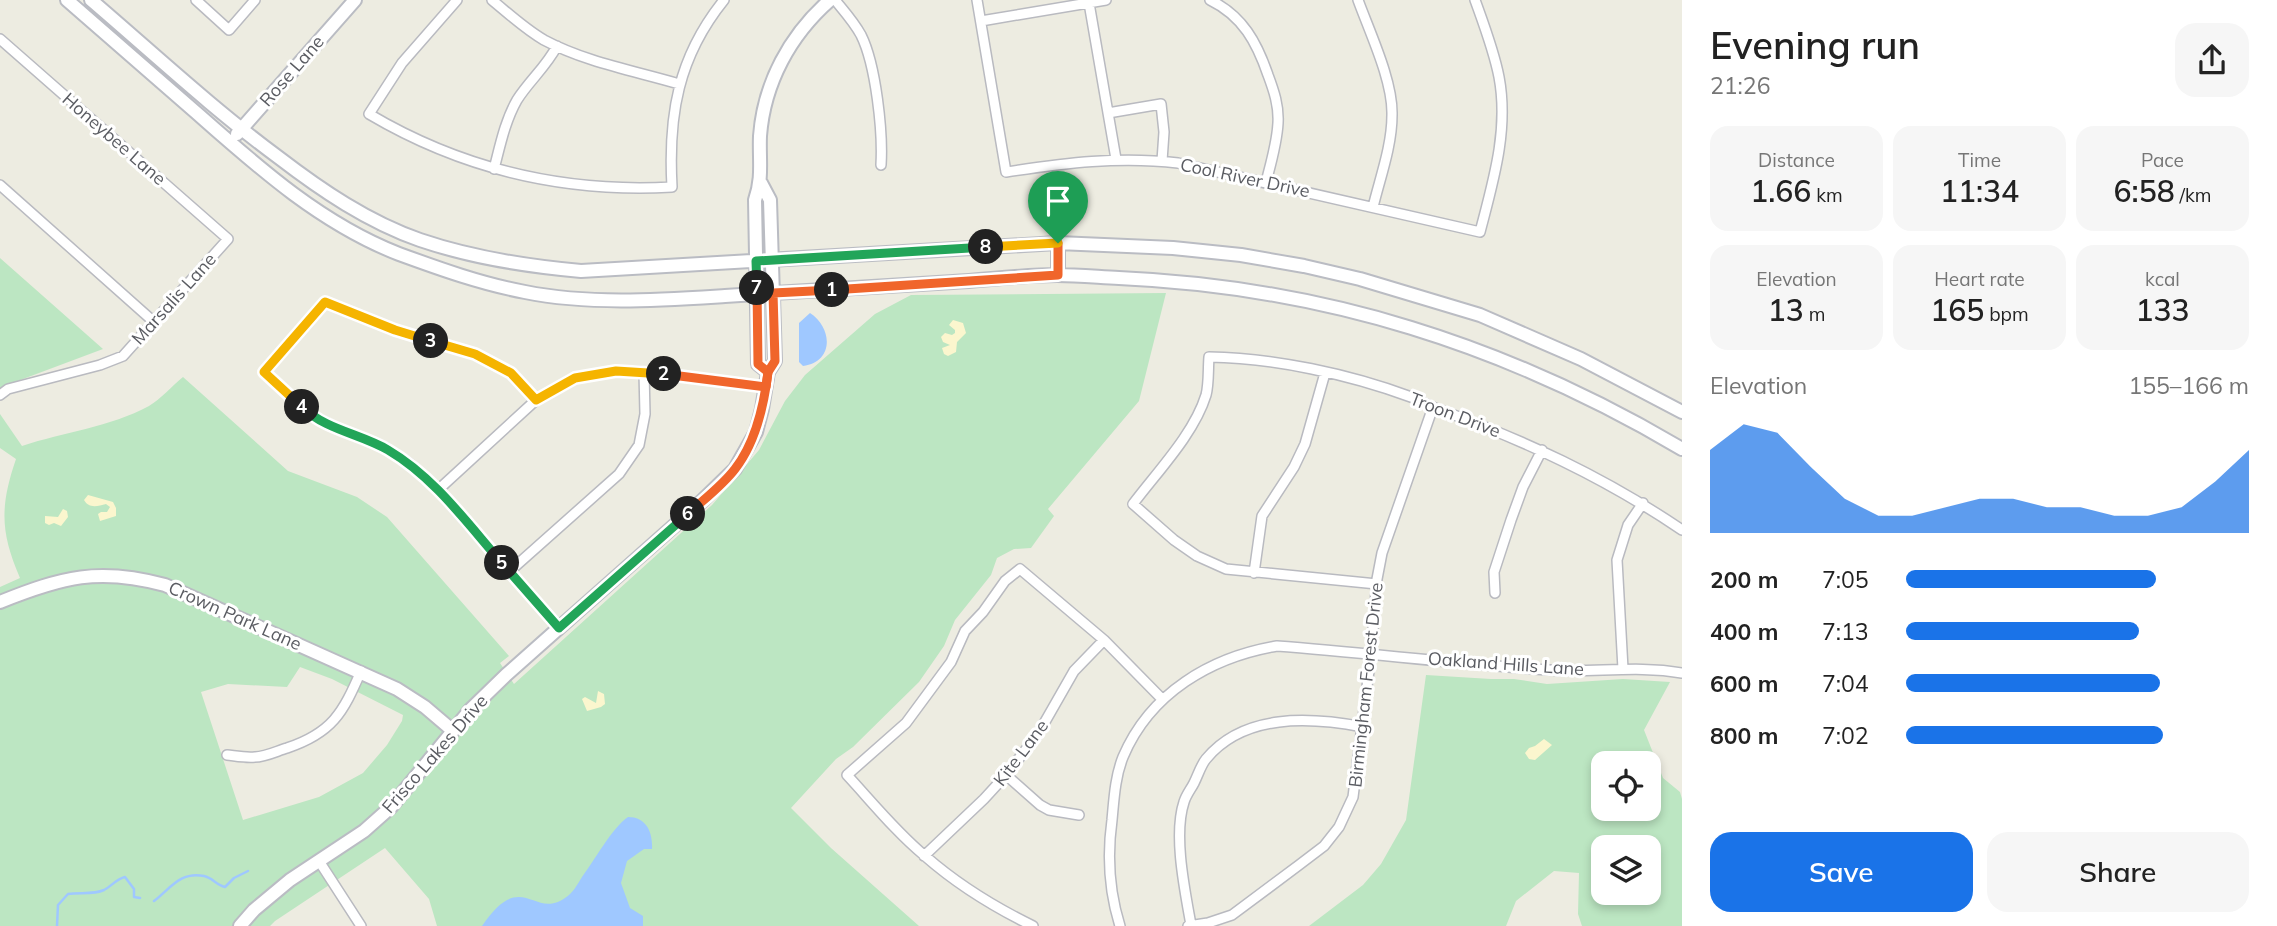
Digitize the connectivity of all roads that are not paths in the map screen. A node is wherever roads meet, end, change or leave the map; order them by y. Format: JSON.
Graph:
{"nodes":[{"id":1,"x":67,"y":0,"type":"edge"},
{"id":2,"x":91,"y":0,"type":"edge"},
{"id":3,"x":196,"y":0,"type":"edge"},
{"id":4,"x":255,"y":0,"type":"edge"},
{"id":5,"x":457,"y":0,"type":"edge"},
{"id":6,"x":492,"y":0,"type":"edge"},
{"id":7,"x":724,"y":0,"type":"edge"},
{"id":8,"x":832,"y":0,"type":"edge"},
{"id":9,"x":977,"y":0,"type":"edge"},
{"id":10,"x":1106,"y":0,"type":"edge"},
{"id":11,"x":1210,"y":0,"type":"edge"},
{"id":12,"x":1358,"y":0,"type":"edge"},
{"id":13,"x":1475,"y":0,"type":"edge"},
{"id":14,"x":349,"y":2,"type":"edge"},
{"id":15,"x":1090,"y":3,"type":"junction"},
{"id":16,"x":981,"y":21,"type":"junction"},
{"id":17,"x":0,"y":38,"type":"edge"},
{"id":18,"x":557,"y":46,"type":"junction"},
{"id":19,"x":679,"y":84,"type":"junction"},
{"id":20,"x":1108,"y":113,"type":"junction"},
{"id":21,"x":241,"y":130,"type":"junction"},
{"id":22,"x":230,"y":142,"type":"junction"},
{"id":23,"x":1116,"y":159,"type":"junction"},
{"id":24,"x":1162,"y":161,"type":"junction"},
{"id":25,"x":881,"y":165,"type":"dead end"},
{"id":26,"x":494,"y":169,"type":"junction"},
{"id":27,"x":1266,"y":182,"type":"junction"},
{"id":28,"x":761,"y":183,"type":"junction"},
{"id":29,"x":0,"y":186,"type":"edge"},
{"id":30,"x":1373,"y":207,"type":"junction"},
{"id":31,"x":228,"y":239,"type":"joint"},
{"id":32,"x":1058,"y":243,"type":"junction"},
{"id":33,"x":772,"y":260,"type":"junction"},
{"id":34,"x":756,"y":261,"type":"junction"},
{"id":35,"x":1058,"y":275,"type":"junction"},
{"id":36,"x":773,"y":293,"type":"junction"},
{"id":37,"x":757,"y":294,"type":"junction"},
{"id":38,"x":154,"y":322,"type":"junction"},
{"id":39,"x":644,"y":372,"type":"junction"},
{"id":40,"x":768,"y":372,"type":"junction"},
{"id":41,"x":1325,"y":373,"type":"junction"},
{"id":42,"x":766,"y":387,"type":"junction"},
{"id":43,"x":0,"y":395,"type":"edge"},
{"id":44,"x":536,"y":400,"type":"junction"},
{"id":45,"x":1433,"y":407,"type":"junction"},
{"id":46,"x":1682,"y":412,"type":"edge"},
{"id":47,"x":1682,"y":449,"type":"edge"},
{"id":48,"x":1542,"y":450,"type":"junction"},
{"id":49,"x":438,"y":490,"type":"junction"},
{"id":50,"x":1643,"y":503,"type":"junction"},
{"id":51,"x":1682,"y":530,"type":"edge"},
{"id":52,"x":510,"y":571,"type":"junction"},
{"id":53,"x":1254,"y":573,"type":"junction"},
{"id":54,"x":1377,"y":584,"type":"junction"},
{"id":55,"x":1495,"y":593,"type":"dead end"},
{"id":56,"x":0,"y":602,"type":"edge"},
{"id":57,"x":559,"y":628,"type":"junction"},
{"id":58,"x":1104,"y":640,"type":"junction"},
{"id":59,"x":1371,"y":654,"type":"junction"},
{"id":60,"x":1623,"y":669,"type":"junction"},
{"id":61,"x":361,"y":671,"type":"junction"},
{"id":62,"x":1682,"y":673,"type":"edge"},
{"id":63,"x":1162,"y":699,"type":"junction"},
{"id":64,"x":1363,"y":727,"type":"junction"},
{"id":65,"x":452,"y":730,"type":"junction"},
{"id":66,"x":227,"y":755,"type":"dead end"},
{"id":67,"x":1006,"y":775,"type":"junction"},
{"id":68,"x":1079,"y":815,"type":"dead end"},
{"id":69,"x":923,"y":856,"type":"junction"},
{"id":70,"x":318,"y":861,"type":"junction"},
{"id":71,"x":240,"y":926,"type":"edge"},
{"id":72,"x":361,"y":926,"type":"edge"},
{"id":73,"x":1033,"y":926,"type":"edge"},
{"id":74,"x":1119,"y":926,"type":"edge"},
{"id":75,"x":1189,"y":926,"type":"edge"}],
"edges":[{"from":1,"to":22,"type":"street"},
{"from":2,"to":21,"type":"street"},
{"from":3,"to":4,"type":"street"},
{"from":5,"to":26,"type":"street"},
{"from":6,"to":18,"type":"street"},
{"from":7,"to":19,"type":"street"},
{"from":8,"to":25,"type":"street"},
{"from":8,"to":28,"type":"street"},
{"from":9,"to":16,"type":"street"},
{"from":10,"to":15,"type":"street"},
{"from":11,"to":27,"type":"street"},
{"from":12,"to":30,"type":"street"},
{"from":13,"to":30,"type":"street","name":"Cool River Drive"},
{"from":14,"to":21,"type":"street","name":"Rose Lane"},
{"from":15,"to":16,"type":"street"},
{"from":15,"to":20,"type":"street"},
{"from":16,"to":23,"type":"street","name":"Cool River Drive"},
{"from":17,"to":31,"type":"street","name":"Honeybee Lane"},
{"from":18,"to":19,"type":"street"},
{"from":18,"to":26,"type":"street"},
{"from":19,"to":26,"type":"street"},
{"from":20,"to":23,"type":"street"},
{"from":20,"to":24,"type":"street"},
{"from":21,"to":22,"type":"street","name":"Rose Lane"},
{"from":21,"to":34,"type":"street"},
{"from":22,"to":37,"type":"street"},
{"from":23,"to":24,"type":"street","name":"Cool River Drive"},
{"from":24,"to":27,"type":"street","name":"Cool River Drive"},
{"from":27,"to":30,"type":"street","name":"Cool River Drive"},
{"from":28,"to":33,"type":"street","name":"Frisco Lakes Drive"},
{"from":28,"to":34,"type":"street"},
{"from":29,"to":38,"type":"street"},
{"from":31,"to":38,"type":"street","name":"Marsalis Lane"},
{"from":32,"to":33,"type":"street"},
{"from":32,"to":35,"type":"street"},
{"from":32,"to":46,"type":"street"},
{"from":33,"to":34,"type":"street"},
{"from":33,"to":36,"type":"street","name":"Frisco Lakes Drive"},
{"from":34,"to":37,"type":"street"},
{"from":35,"to":36,"type":"street"},
{"from":35,"to":47,"type":"street"},
{"from":36,"to":37,"type":"street"},
{"from":36,"to":40,"type":"street","name":"Frisco Lakes Drive"},
{"from":37,"to":40,"type":"street"},
{"from":38,"to":43,"type":"street","name":"Marsalis Lane"},
{"from":39,"to":42,"type":"street"},
{"from":39,"to":44,"type":"street"},
{"from":39,"to":52,"type":"street"},
{"from":40,"to":42,"type":"street","name":"Frisco Lakes Drive"},
{"from":41,"to":45,"type":"street","name":"Troon Drive"},
{"from":41,"to":53,"type":"street"},
{"from":41,"to":53,"type":"street","name":"Troon Drive"},
{"from":42,"to":57,"type":"street","name":"Frisco Lakes Drive"},
{"from":44,"to":49,"type":"street"},
{"from":44,"to":49,"type":"street"},
{"from":45,"to":48,"type":"street","name":"Troon Drive"},
{"from":45,"to":54,"type":"street","name":"Birmingham Forest Drive"},
{"from":48,"to":50,"type":"street","name":"Troon Drive"},
{"from":48,"to":55,"type":"street"},
{"from":49,"to":52,"type":"street"},
{"from":50,"to":51,"type":"street","name":"Troon Drive"},
{"from":50,"to":60,"type":"street"},
{"from":52,"to":57,"type":"street"},
{"from":53,"to":54,"type":"street"},
{"from":54,"to":59,"type":"street","name":"Birmingham Forest Drive"},
{"from":56,"to":61,"type":"street","name":"Crown Park Lane"},
{"from":57,"to":65,"type":"street","name":"Frisco Lakes Drive"},
{"from":58,"to":63,"type":"street"},
{"from":58,"to":67,"type":"street","name":"Kite Lane"},
{"from":58,"to":69,"type":"street"},
{"from":59,"to":60,"type":"street","name":"Oakland Hills Lane"},
{"from":59,"to":63,"type":"street","name":"Oakland Hills Lane"},
{"from":59,"to":64,"type":"street","name":"Birmingham Forest Drive"},
{"from":60,"to":62,"type":"street","name":"Oakland Hills Lane"},
{"from":61,"to":65,"type":"street","name":"Crown Park Lane"},
{"from":61,"to":66,"type":"street"},
{"from":63,"to":74,"type":"street","name":"Oakland Hills Lane"},
{"from":64,"to":75,"type":"street","name":"Birmingham Forest Drive"},
{"from":64,"to":75,"type":"street"},
{"from":65,"to":70,"type":"street","name":"Frisco Lakes Drive"},
{"from":67,"to":68,"type":"street"},
{"from":67,"to":69,"type":"street","name":"Kite Lane"},
{"from":69,"to":73,"type":"street"},
{"from":70,"to":71,"type":"street","name":"Frisco Lakes Drive"},
{"from":70,"to":72,"type":"street"}]}
